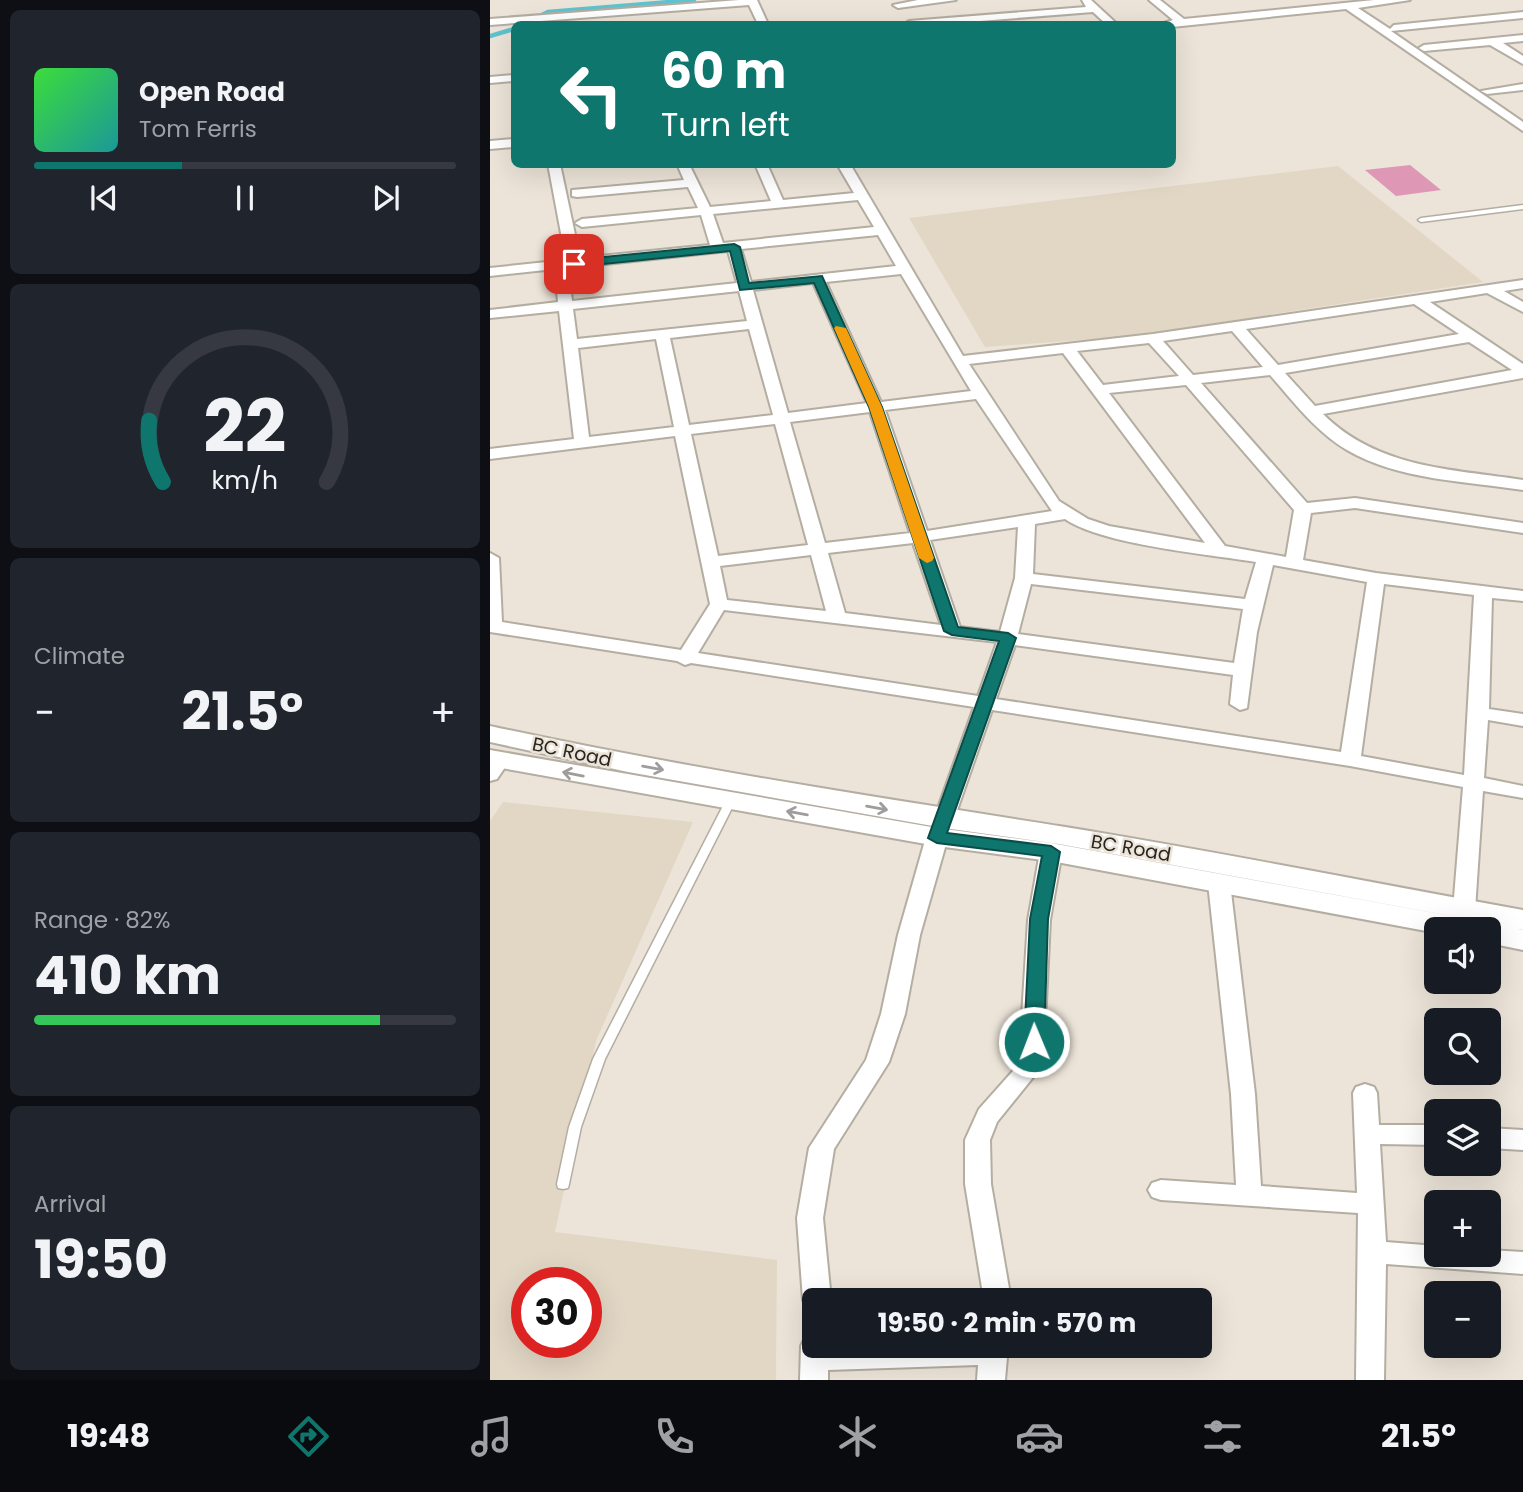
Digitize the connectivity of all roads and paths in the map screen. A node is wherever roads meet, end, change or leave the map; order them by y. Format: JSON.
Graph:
{"nodes":[{"id":1,"x":951,"y":0,"type":"edge"},
{"id":2,"x":1017,"y":0,"type":"edge"},
{"id":3,"x":1085,"y":0,"type":"edge"},
{"id":4,"x":1155,"y":0,"type":"edge"},
{"id":5,"x":1164,"y":0,"type":"edge"},
{"id":6,"x":1405,"y":0,"type":"edge"},
{"id":7,"x":752,"y":1,"type":"edge"},
{"id":8,"x":896,"y":2,"type":"edge"},
{"id":9,"x":1368,"y":2,"type":"edge"},
{"id":10,"x":1349,"y":6,"type":"junction"},
{"id":11,"x":1094,"y":9,"type":"junction"},
{"id":12,"x":1030,"y":15,"type":"junction"},
{"id":13,"x":1523,"y":15,"type":"edge"},
{"id":14,"x":612,"y":19,"type":"edge"},
{"id":15,"x":555,"y":20,"type":"edge"},
{"id":16,"x":762,"y":21,"type":"edge"},
{"id":17,"x":908,"y":21,"type":"edge"},
{"id":18,"x":950,"y":21,"type":"edge"},
{"id":19,"x":1108,"y":21,"type":"edge"},
{"id":20,"x":490,"y":22,"type":"edge"},
{"id":21,"x":1176,"y":23,"type":"edge"},
{"id":22,"x":1183,"y":23,"type":"junction"},
{"id":23,"x":1394,"y":28,"type":"junction"},
{"id":24,"x":1523,"y":38,"type":"edge"},
{"id":25,"x":1492,"y":41,"type":"junction"},
{"id":26,"x":1424,"y":48,"type":"junction"},
{"id":27,"x":1523,"y":61,"type":"edge"},
{"id":28,"x":511,"y":78,"type":"edge"},
{"id":29,"x":490,"y":80,"type":"edge"},
{"id":30,"x":1523,"y":87,"type":"edge"},
{"id":31,"x":1487,"y":91,"type":"junction"},
{"id":32,"x":1523,"y":116,"type":"edge"},
{"id":33,"x":1523,"y":127,"type":"edge"},
{"id":34,"x":511,"y":143,"type":"edge"},
{"id":35,"x":490,"y":145,"type":"edge"},
{"id":36,"x":555,"y":168,"type":"edge"},
{"id":37,"x":685,"y":168,"type":"edge"},
{"id":38,"x":763,"y":168,"type":"edge"},
{"id":39,"x":845,"y":168,"type":"edge"},
{"id":40,"x":691,"y":183,"type":"junction"},
{"id":41,"x":577,"y":192,"type":"dead end"},
{"id":42,"x":862,"y":196,"type":"junction"},
{"id":43,"x":779,"y":205,"type":"junction"},
{"id":44,"x":1523,"y":207,"type":"edge"},
{"id":45,"x":706,"y":212,"type":"junction"},
{"id":46,"x":1421,"y":220,"type":"dead end"},
{"id":47,"x":582,"y":223,"type":"dead end"},
{"id":48,"x":884,"y":230,"type":"junction"},
{"id":49,"x":726,"y":248,"type":"junction"},
{"id":50,"x":567,"y":264,"type":"junction"},
{"id":51,"x":906,"y":269,"type":"junction"},
{"id":52,"x":490,"y":272,"type":"edge"},
{"id":53,"x":818,"y":279,"type":"junction"},
{"id":54,"x":1523,"y":284,"type":"edge"},
{"id":55,"x":744,"y":287,"type":"junction"},
{"id":56,"x":1490,"y":289,"type":"junction"},
{"id":57,"x":1419,"y":301,"type":"junction"},
{"id":58,"x":566,"y":306,"type":"junction"},
{"id":59,"x":1523,"y":308,"type":"edge"},
{"id":60,"x":490,"y":314,"type":"edge"},
{"id":61,"x":755,"y":324,"type":"junction"},
{"id":62,"x":1237,"y":327,"type":"junction"},
{"id":63,"x":662,"y":335,"type":"junction"},
{"id":64,"x":1470,"y":337,"type":"junction"},
{"id":65,"x":1153,"y":338,"type":"junction"},
{"id":66,"x":571,"y":344,"type":"junction"},
{"id":67,"x":1067,"y":348,"type":"junction"},
{"id":68,"x":959,"y":361,"type":"junction"},
{"id":69,"x":1276,"y":370,"type":"junction"},
{"id":70,"x":1523,"y":372,"type":"edge"},
{"id":71,"x":1191,"y":381,"type":"junction"},
{"id":72,"x":1098,"y":390,"type":"junction"},
{"id":73,"x":981,"y":394,"type":"junction"},
{"id":74,"x":876,"y":407,"type":"junction"},
{"id":75,"x":1314,"y":411,"type":"junction"},
{"id":76,"x":783,"y":419,"type":"junction"},
{"id":77,"x":681,"y":432,"type":"junction"},
{"id":78,"x":582,"y":443,"type":"junction"},
{"id":79,"x":490,"y":454,"type":"edge"},
{"id":80,"x":1523,"y":485,"type":"edge"},
{"id":81,"x":1303,"y":509,"type":"junction"},
{"id":82,"x":1065,"y":514,"type":"junction"},
{"id":83,"x":1027,"y":520,"type":"junction"},
{"id":84,"x":1523,"y":528,"type":"edge"},
{"id":85,"x":919,"y":537,"type":"junction"},
{"id":86,"x":817,"y":548,"type":"junction"},
{"id":87,"x":1221,"y":553,"type":"junction"},
{"id":88,"x":490,"y":558,"type":"edge"},
{"id":89,"x":1265,"y":561,"type":"junction"},
{"id":90,"x":710,"y":562,"type":"junction"},
{"id":91,"x":1294,"y":564,"type":"junction"},
{"id":92,"x":1024,"y":578,"type":"junction"},
{"id":93,"x":1376,"y":578,"type":"junction"},
{"id":94,"x":1483,"y":590,"type":"junction"},
{"id":95,"x":1523,"y":596,"type":"edge"},
{"id":96,"x":719,"y":604,"type":"junction"},
{"id":97,"x":1251,"y":605,"type":"junction"},
{"id":98,"x":837,"y":619,"type":"junction"},
{"id":99,"x":492,"y":626,"type":"edge"},
{"id":100,"x":952,"y":631,"type":"junction"},
{"id":101,"x":1008,"y":638,"type":"junction"},
{"id":102,"x":685,"y":659,"type":"junction"},
{"id":103,"x":1241,"y":670,"type":"junction"},
{"id":104,"x":985,"y":704,"type":"junction"},
{"id":105,"x":1240,"y":704,"type":"dead end"},
{"id":106,"x":1479,"y":713,"type":"junction"},
{"id":107,"x":1523,"y":720,"type":"edge"},
{"id":108,"x":490,"y":734,"type":"edge"},
{"id":109,"x":1350,"y":760,"type":"junction"},
{"id":110,"x":493,"y":764,"type":"edge"},
{"id":111,"x":1472,"y":783,"type":"junction"},
{"id":112,"x":1523,"y":792,"type":"edge"},
{"id":113,"x":730,"y":802,"type":"junction"},
{"id":114,"x":940,"y":828,"type":"junction"},
{"id":115,"x":1051,"y":852,"type":"junction"},
{"id":116,"x":1219,"y":883,"type":"junction"},
{"id":117,"x":1452,"y":917,"type":"edge"},
{"id":118,"x":1456,"y":917,"type":"edge"},
{"id":119,"x":1466,"y":917,"type":"edge"},
{"id":120,"x":1501,"y":920,"type":"edge"},
{"id":121,"x":1523,"y":920,"type":"edge"},
{"id":122,"x":1501,"y":935,"type":"edge"},
{"id":123,"x":1523,"y":940,"type":"edge"},
{"id":124,"x":1365,"y":1093,"type":"dead end"},
{"id":125,"x":1368,"y":1134,"type":"junction"},
{"id":126,"x":1424,"y":1135,"type":"edge"},
{"id":127,"x":1501,"y":1139,"type":"edge"},
{"id":128,"x":1523,"y":1140,"type":"edge"},
{"id":129,"x":563,"y":1184,"type":"dead end"},
{"id":130,"x":1161,"y":1190,"type":"dead end"},
{"id":131,"x":1249,"y":1195,"type":"junction"},
{"id":132,"x":1372,"y":1204,"type":"junction"},
{"id":133,"x":1373,"y":1252,"type":"junction"},
{"id":134,"x":1523,"y":1263,"type":"edge"},
{"id":135,"x":816,"y":1288,"type":"edge"},
{"id":136,"x":996,"y":1288,"type":"edge"},
{"id":137,"x":993,"y":1360,"type":"edge"},
{"id":138,"x":815,"y":1361,"type":"edge"},
{"id":139,"x":1370,"y":1380,"type":"edge"}],
"edges":[{"from":1,"to":8,"type":"street"},
{"from":2,"to":12,"type":"street"},
{"from":3,"to":11,"type":"street"},
{"from":4,"to":5,"type":"street"},
{"from":4,"to":22,"type":"street"},
{"from":6,"to":9,"type":"street"},
{"from":7,"to":14,"type":"street"},
{"from":7,"to":16,"type":"street"},
{"from":8,"to":17,"type":"street"},
{"from":9,"to":10,"type":"street"},
{"from":9,"to":23,"type":"street"},
{"from":10,"to":22,"type":"street"},
{"from":10,"to":33,"type":"street"},
{"from":11,"to":12,"type":"street"},
{"from":11,"to":19,"type":"street"},
{"from":12,"to":18,"type":"street"},
{"from":13,"to":23,"type":"street"},
{"from":14,"to":15,"type":"street"},
{"from":15,"to":20,"type":"street"},
{"from":21,"to":22,"type":"street"},
{"from":23,"to":26,"type":"street"},
{"from":24,"to":25,"type":"street"},
{"from":25,"to":26,"type":"street"},
{"from":25,"to":27,"type":"street"},
{"from":26,"to":31,"type":"street"},
{"from":28,"to":29,"type":"street"},
{"from":30,"to":31,"type":"street"},
{"from":31,"to":32,"type":"street"},
{"from":34,"to":35,"type":"street"},
{"from":36,"to":50,"type":"street"},
{"from":37,"to":40,"type":"street"},
{"from":38,"to":43,"type":"street"},
{"from":39,"to":42,"type":"street"},
{"from":40,"to":41,"type":"street"},
{"from":40,"to":45,"type":"street"},
{"from":42,"to":43,"type":"street"},
{"from":42,"to":48,"type":"street"},
{"from":43,"to":45,"type":"street"},
{"from":44,"to":46,"type":"lane"},
{"from":45,"to":47,"type":"street"},
{"from":45,"to":49,"type":"street"},
{"from":48,"to":49,"type":"street"},
{"from":48,"to":51,"type":"street"},
{"from":49,"to":50,"type":"street"},
{"from":49,"to":55,"type":"street"},
{"from":50,"to":52,"type":"street"},
{"from":50,"to":58,"type":"street"},
{"from":51,"to":53,"type":"street"},
{"from":51,"to":68,"type":"street"},
{"from":53,"to":55,"type":"street"},
{"from":53,"to":74,"type":"street"},
{"from":54,"to":56,"type":"street"},
{"from":55,"to":58,"type":"street"},
{"from":55,"to":61,"type":"street"},
{"from":56,"to":57,"type":"street"},
{"from":56,"to":59,"type":"street"},
{"from":57,"to":62,"type":"street"},
{"from":57,"to":64,"type":"street"},
{"from":58,"to":60,"type":"street"},
{"from":58,"to":66,"type":"street"},
{"from":61,"to":63,"type":"street"},
{"from":61,"to":76,"type":"street"},
{"from":62,"to":65,"type":"street"},
{"from":62,"to":69,"type":"street"},
{"from":63,"to":66,"type":"street"},
{"from":63,"to":77,"type":"street"},
{"from":64,"to":69,"type":"street"},
{"from":64,"to":70,"type":"street"},
{"from":65,"to":67,"type":"street"},
{"from":65,"to":71,"type":"street"},
{"from":66,"to":78,"type":"street"},
{"from":67,"to":68,"type":"street"},
{"from":67,"to":72,"type":"street"},
{"from":68,"to":73,"type":"street"},
{"from":69,"to":71,"type":"street"},
{"from":69,"to":75,"type":"street"},
{"from":70,"to":75,"type":"street"},
{"from":71,"to":72,"type":"street"},
{"from":71,"to":81,"type":"street"},
{"from":72,"to":87,"type":"street"},
{"from":73,"to":74,"type":"street"},
{"from":73,"to":82,"type":"street"},
{"from":74,"to":76,"type":"street"},
{"from":74,"to":85,"type":"street"},
{"from":75,"to":80,"type":"street"},
{"from":76,"to":77,"type":"street"},
{"from":76,"to":86,"type":"street"},
{"from":77,"to":78,"type":"street"},
{"from":77,"to":90,"type":"street"},
{"from":78,"to":79,"type":"street"},
{"from":81,"to":84,"type":"street"},
{"from":81,"to":91,"type":"street"},
{"from":82,"to":83,"type":"street"},
{"from":82,"to":87,"type":"street"},
{"from":83,"to":85,"type":"street"},
{"from":83,"to":92,"type":"street"},
{"from":85,"to":86,"type":"street"},
{"from":85,"to":100,"type":"street"},
{"from":86,"to":90,"type":"street"},
{"from":86,"to":98,"type":"street"},
{"from":87,"to":89,"type":"street"},
{"from":88,"to":99,"type":"street"},
{"from":89,"to":91,"type":"street"},
{"from":89,"to":97,"type":"street"},
{"from":90,"to":96,"type":"street"},
{"from":91,"to":93,"type":"street"},
{"from":92,"to":97,"type":"street"},
{"from":92,"to":101,"type":"street"},
{"from":93,"to":94,"type":"street"},
{"from":93,"to":109,"type":"street"},
{"from":94,"to":95,"type":"street"},
{"from":94,"to":106,"type":"street"},
{"from":96,"to":98,"type":"street"},
{"from":96,"to":102,"type":"street"},
{"from":97,"to":103,"type":"street"},
{"from":98,"to":100,"type":"street"},
{"from":99,"to":102,"type":"street"},
{"from":100,"to":101,"type":"street"},
{"from":101,"to":103,"type":"street"},
{"from":101,"to":104,"type":"street"},
{"from":102,"to":104,"type":"street"},
{"from":103,"to":105,"type":"street"},
{"from":104,"to":109,"type":"street"},
{"from":104,"to":114,"type":"street"},
{"from":106,"to":107,"type":"street"},
{"from":106,"to":111,"type":"street"},
{"from":108,"to":114,"type":"street","name":"BC Road","one_way":true},
{"from":109,"to":111,"type":"street"},
{"from":113,"to":110,"type":"street","one_way":true},
{"from":111,"to":112,"type":"street"},
{"from":111,"to":119,"type":"street"},
{"from":114,"to":113,"type":"street","one_way":true},
{"from":113,"to":129,"type":"lane"},
{"from":114,"to":115,"type":"street"},
{"from":114,"to":118,"type":"street","name":"BC Road"},
{"from":114,"to":135,"type":"street"},
{"from":115,"to":116,"type":"street"},
{"from":115,"to":136,"type":"street"},
{"from":116,"to":117,"type":"street"},
{"from":116,"to":131,"type":"street"},
{"from":120,"to":121,"type":"street","name":"BC Road"},
{"from":122,"to":123,"type":"street"},
{"from":124,"to":125,"type":"street"},
{"from":125,"to":126,"type":"street"},
{"from":125,"to":132,"type":"street"},
{"from":127,"to":128,"type":"street"},
{"from":130,"to":131,"type":"street"},
{"from":131,"to":132,"type":"street"},
{"from":132,"to":133,"type":"street"},
{"from":133,"to":134,"type":"street"},
{"from":133,"to":139,"type":"street"},
{"from":137,"to":138,"type":"street"}]}
